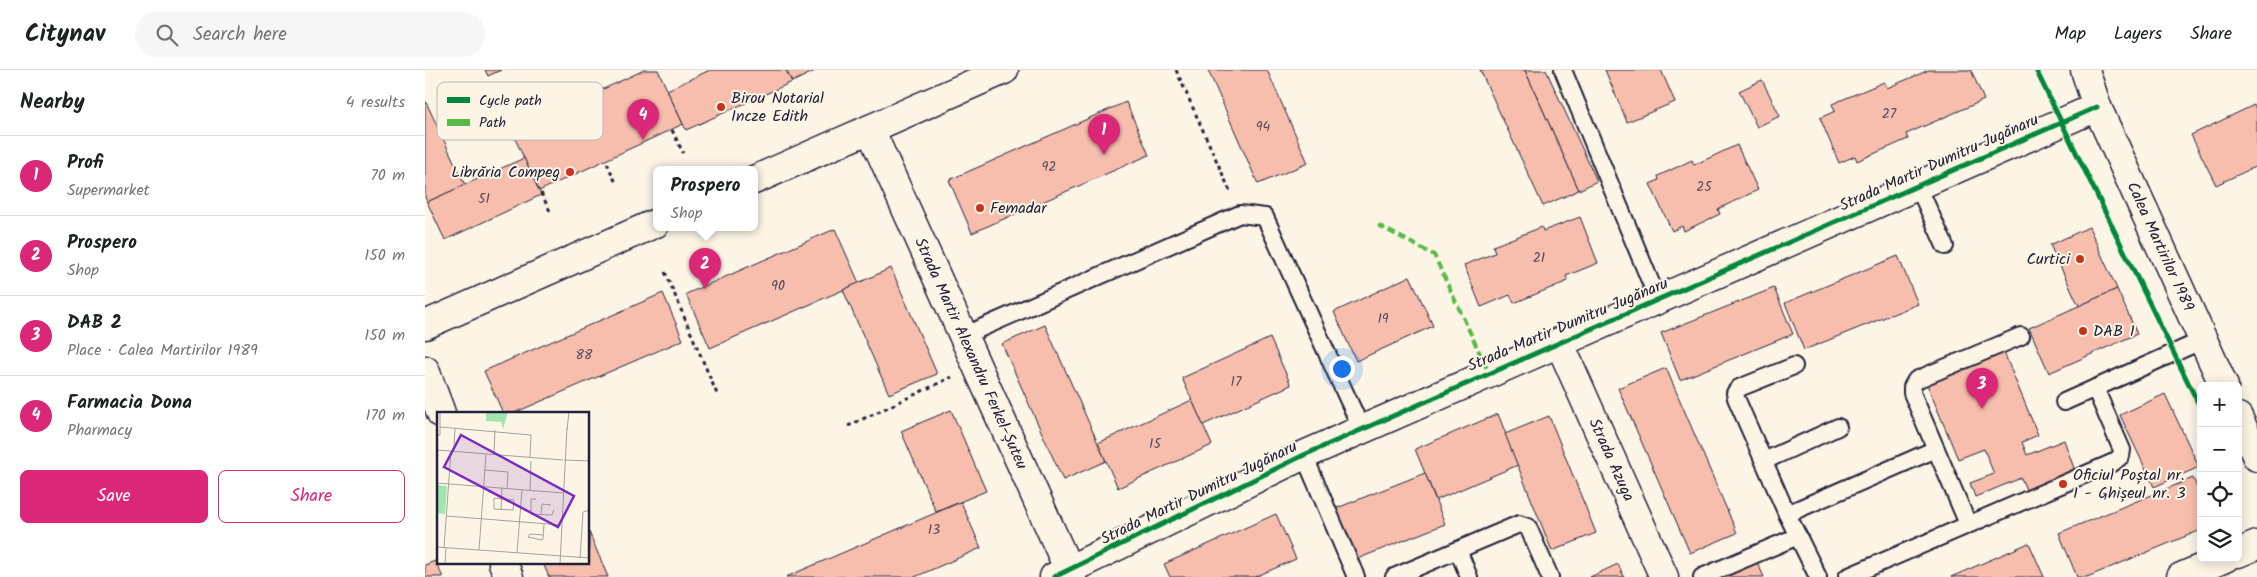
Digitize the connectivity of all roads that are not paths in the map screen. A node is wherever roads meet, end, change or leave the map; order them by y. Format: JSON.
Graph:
{"nodes":[{"id":1,"x":1005,"y":70,"type":"edge"},
{"id":2,"x":1563,"y":70,"type":"edge"},
{"id":3,"x":2074,"y":70,"type":"edge"},
{"id":4,"x":2085,"y":70,"type":"edge"},
{"id":5,"x":962,"y":78,"type":"edge"},
{"id":6,"x":2097,"y":107,"type":"junction"},
{"id":7,"x":870,"y":129,"type":"junction"},
{"id":8,"x":758,"y":178,"type":"edge"},
{"id":9,"x":1918,"y":186,"type":"junction"},
{"id":10,"x":653,"y":224,"type":"edge"},
{"id":11,"x":1945,"y":246,"type":"dead end"},
{"id":12,"x":1658,"y":300,"type":"junction"},
{"id":13,"x":425,"y":325,"type":"edge"},
{"id":14,"x":963,"y":336,"type":"junction"},
{"id":15,"x":2021,"y":336,"type":"dead end"},
{"id":16,"x":2203,"y":340,"type":"junction"},
{"id":17,"x":1559,"y":342,"type":"junction"},
{"id":18,"x":1794,"y":366,"type":"dead end"},
{"id":19,"x":425,"y":370,"type":"edge"},
{"id":20,"x":2222,"y":382,"type":"edge"},
{"id":21,"x":2095,"y":388,"type":"junction"},
{"id":22,"x":2064,"y":402,"type":"dead end"},
{"id":23,"x":441,"y":412,"type":"edge"},
{"id":24,"x":2242,"y":425,"type":"edge"},
{"id":25,"x":1838,"y":427,"type":"dead end"},
{"id":26,"x":1362,"y":430,"type":"junction"},
{"id":27,"x":1936,"y":449,"type":"junction"},
{"id":28,"x":1304,"y":455,"type":"junction"},
{"id":29,"x":2257,"y":457,"type":"edge"},
{"id":30,"x":1764,"y":460,"type":"junction"},
{"id":31,"x":1787,"y":514,"type":"junction"},
{"id":32,"x":1968,"y":524,"type":"junction"},
{"id":33,"x":1798,"y":536,"type":"junction"},
{"id":34,"x":2257,"y":545,"type":"edge"},
{"id":35,"x":1457,"y":550,"type":"junction"},
{"id":36,"x":2242,"y":551,"type":"edge"},
{"id":37,"x":2216,"y":562,"type":"edge"},
{"id":38,"x":503,"y":564,"type":"edge"},
{"id":39,"x":1065,"y":575,"type":"edge"},
{"id":40,"x":509,"y":577,"type":"edge"},
{"id":41,"x":1356,"y":577,"type":"edge"},
{"id":42,"x":1394,"y":577,"type":"edge"},
{"id":43,"x":1469,"y":577,"type":"edge"},
{"id":44,"x":1549,"y":577,"type":"edge"},
{"id":45,"x":1664,"y":577,"type":"edge"},
{"id":46,"x":1702,"y":577,"type":"edge"},
{"id":47,"x":1818,"y":577,"type":"edge"},
{"id":48,"x":1847,"y":577,"type":"edge"},
{"id":49,"x":2181,"y":577,"type":"edge"}],
"edges":[{"from":1,"to":5,"type":"street"},
{"from":2,"to":12,"type":"lane"},
{"from":3,"to":6,"type":"street","name":"Calea Martirilor 1989"},
{"from":4,"to":6,"type":"street","name":"Calea Martirilor 1989"},
{"from":5,"to":7,"type":"street"},
{"from":6,"to":9,"type":"street","name":"Strada Martir Dumitru Jugănaru"},
{"from":6,"to":16,"type":"street","name":"Calea Martirilor 1989"},
{"from":7,"to":8,"type":"street"},
{"from":7,"to":14,"type":"street","name":"Strada Martir Alexandru Ferkel-Șuteu"},
{"from":9,"to":11,"type":"lane"},
{"from":9,"to":12,"type":"street","name":"Strada Martir Dumitru Jugănaru"},
{"from":10,"to":13,"type":"street"},
{"from":12,"to":17,"type":"street","name":"Strada Martir Dumitru Jugănaru"},
{"from":14,"to":26,"type":"lane"},
{"from":14,"to":39,"type":"street","name":"Strada Martir Alexandru Ferkel-Șuteu"},
{"from":15,"to":27,"type":"lane"},
{"from":16,"to":20,"type":"street","name":"Calea Martirilor 1989"},
{"from":16,"to":21,"type":"lane"},
{"from":17,"to":26,"type":"street","name":"Strada Martir Dumitru Jugănaru"},
{"from":17,"to":45,"type":"street","name":"Strada Azuga"},
{"from":18,"to":30,"type":"lane"},
{"from":19,"to":23,"type":"street"},
{"from":21,"to":22,"type":"lane"},
{"from":21,"to":32,"type":"lane"},
{"from":24,"to":29,"type":"street"},
{"from":25,"to":30,"type":"lane"},
{"from":26,"to":28,"type":"street","name":"Strada Martir Dumitru Jugănaru"},
{"from":27,"to":31,"type":"lane"},
{"from":27,"to":32,"type":"lane"},
{"from":28,"to":39,"type":"street","name":"Strada Martir Dumitru Jugănaru"},
{"from":28,"to":41,"type":"lane"},
{"from":30,"to":31,"type":"lane"},
{"from":31,"to":33,"type":"lane"},
{"from":32,"to":48,"type":"lane"},
{"from":33,"to":46,"type":"lane"},
{"from":33,"to":47,"type":"lane"},
{"from":34,"to":36,"type":"street"},
{"from":35,"to":42,"type":"lane"},
{"from":35,"to":43,"type":"lane"},
{"from":35,"to":44,"type":"lane"},
{"from":37,"to":49,"type":"street"},
{"from":38,"to":40,"type":"street"}]}
